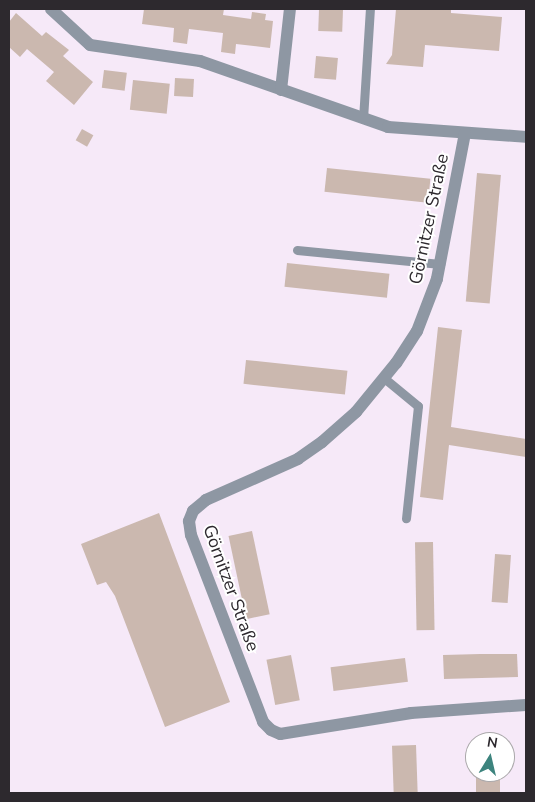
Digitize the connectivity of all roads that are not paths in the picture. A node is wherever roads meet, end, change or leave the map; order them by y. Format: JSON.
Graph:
{"nodes":[{"id":1,"x":51,"y":9,"type":"edge"},
{"id":2,"x":290,"y":9,"type":"edge"},
{"id":3,"x":370,"y":9,"type":"edge"},
{"id":4,"x":281,"y":90,"type":"junction"},
{"id":5,"x":364,"y":119,"type":"junction"},
{"id":6,"x":465,"y":133,"type":"junction"},
{"id":7,"x":526,"y":137,"type":"edge"},
{"id":8,"x":296,"y":250,"type":"dead end"},
{"id":9,"x":440,"y":264,"type":"junction"},
{"id":10,"x":384,"y":378,"type":"junction"},
{"id":11,"x":406,"y":518,"type":"dead end"},
{"id":12,"x":526,"y":705,"type":"edge"}],
"edges":[{"from":1,"to":4,"type":"street"},
{"from":2,"to":4,"type":"street"},
{"from":3,"to":5,"type":"lane"},
{"from":4,"to":5,"type":"street"},
{"from":5,"to":6,"type":"street"},
{"from":6,"to":7,"type":"street"},
{"from":6,"to":9,"type":"street","name":"Görnitzer Straße"},
{"from":8,"to":9,"type":"lane"},
{"from":9,"to":10,"type":"street","name":"Görnitzer Straße"},
{"from":10,"to":11,"type":"lane"},
{"from":10,"to":12,"type":"street","name":"Görnitzer Straße"}]}
